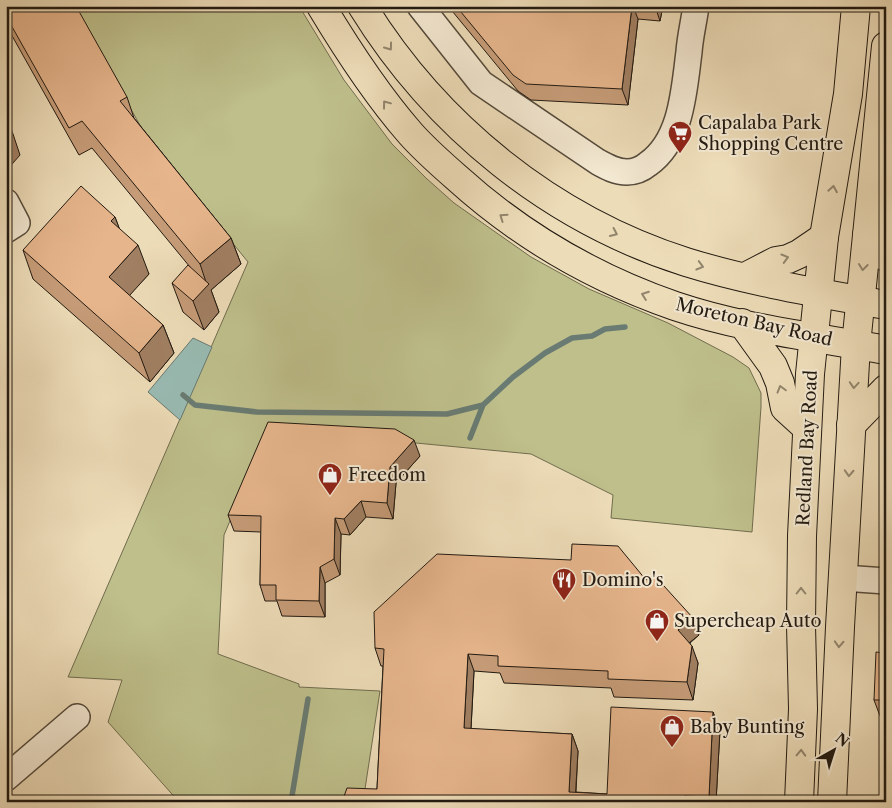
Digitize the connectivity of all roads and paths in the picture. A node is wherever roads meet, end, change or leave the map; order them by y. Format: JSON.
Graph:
{"nodes":[{"id":1,"x":321,"y":6,"type":"edge"},
{"id":2,"x":362,"y":6,"type":"edge"},
{"id":3,"x":420,"y":6,"type":"edge"},
{"id":4,"x":696,"y":6,"type":"edge"},
{"id":5,"x":856,"y":6,"type":"edge"},
{"id":6,"x":886,"y":46,"type":"edge"},
{"id":7,"x":867,"y":235,"type":"junction"},
{"id":8,"x":824,"y":237,"type":"junction"},
{"id":9,"x":886,"y":257,"type":"edge"},
{"id":10,"x":745,"y":277,"type":"junction"},
{"id":11,"x":818,"y":292,"type":"junction"},
{"id":12,"x":873,"y":302,"type":"edge"},
{"id":13,"x":742,"y":324,"type":"junction"},
{"id":14,"x":814,"y":337,"type":"junction"},
{"id":15,"x":856,"y":344,"type":"junction"},
{"id":16,"x":886,"y":350,"type":"edge"},
{"id":17,"x":886,"y":389,"type":"edge"},
{"id":18,"x":851,"y":425,"type":"junction"},
{"id":19,"x":807,"y":428,"type":"junction"},
{"id":20,"x":843,"y":578,"type":"junction"},
{"id":21,"x":886,"y":580,"type":"edge"},
{"id":22,"x":78,"y":716,"type":"dead end"},
{"id":23,"x":6,"y":778,"type":"edge"},
{"id":24,"x":799,"y":802,"type":"edge"},
{"id":25,"x":832,"y":802,"type":"edge"}],
"edges":[{"from":13,"to":1,"type":"main road","name":"Moreton Bay Road","one_way":true},
{"from":2,"to":10,"type":"main road","one_way":true},
{"from":3,"to":4,"type":"street"},
{"from":8,"to":5,"type":"main road","name":"Redland Bay Road","one_way":true},
{"from":6,"to":7,"type":"main road"},
{"from":7,"to":9,"type":"main road"},
{"from":7,"to":12,"type":"main road","one_way":true},
{"from":10,"to":8,"type":"main road","one_way":true},
{"from":8,"to":11,"type":"main road","name":"Redland Bay Road"},
{"from":10,"to":11,"type":"main road"},
{"from":11,"to":12,"type":"main road"},
{"from":11,"to":14,"type":"main road","name":"Redland Bay Road"},
{"from":12,"to":15,"type":"main road"},
{"from":13,"to":14,"type":"main road","name":"Moreton Bay Road"},
{"from":19,"to":13,"type":"main road","one_way":true},
{"from":14,"to":15,"type":"main road","name":"Moreton Bay Road"},
{"from":14,"to":19,"type":"main road","name":"Redland Bay Road"},
{"from":15,"to":16,"type":"main road","name":"Moreton Bay Road"},
{"from":15,"to":18,"type":"main road","one_way":true},
{"from":17,"to":18,"type":"main road"},
{"from":18,"to":20,"type":"main road","one_way":true},
{"from":24,"to":19,"type":"main road","name":"Redland Bay Road","one_way":true},
{"from":20,"to":21,"type":"street"},
{"from":20,"to":25,"type":"main road","one_way":true},
{"from":22,"to":23,"type":"street"}]}
